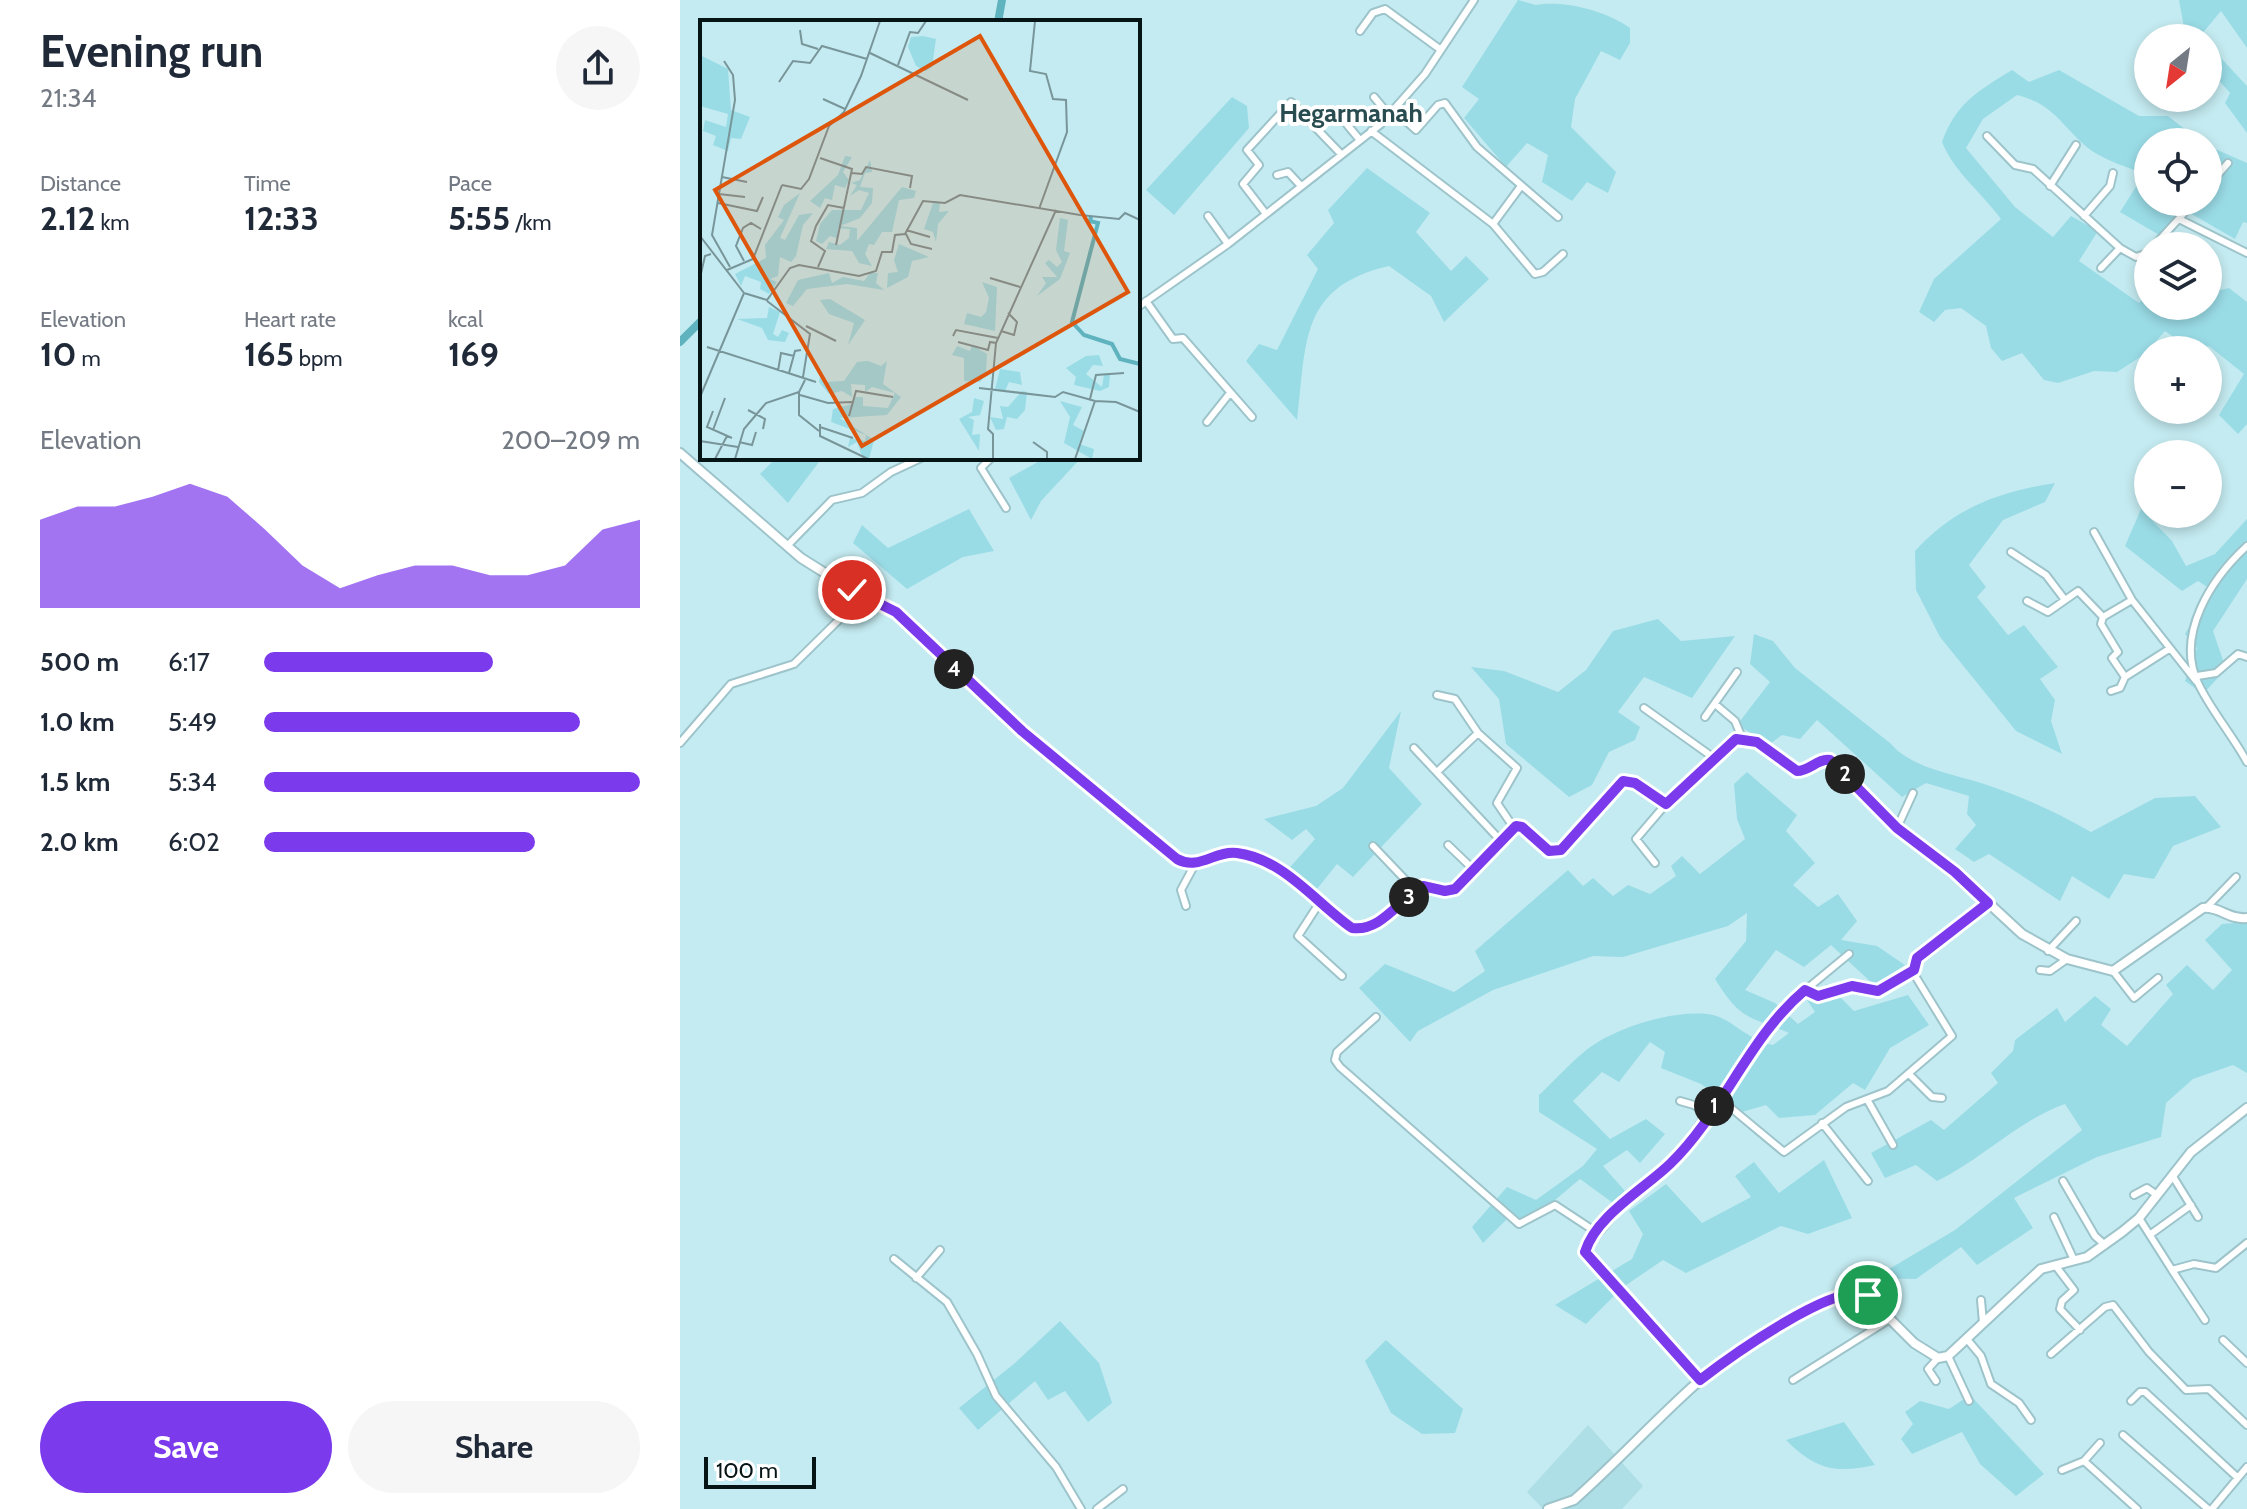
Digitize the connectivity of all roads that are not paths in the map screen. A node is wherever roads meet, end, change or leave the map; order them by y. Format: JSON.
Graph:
{"nodes":[{"id":1,"x":1474,"y":0,"type":"edge"},
{"id":2,"x":1360,"y":31,"type":"dead end"},
{"id":3,"x":1441,"y":50,"type":"junction"},
{"id":4,"x":1374,"y":97,"type":"dead end"},
{"id":5,"x":1392,"y":114,"type":"junction"},
{"id":6,"x":1340,"y":116,"type":"dead end"},
{"id":7,"x":1371,"y":131,"type":"junction"},
{"id":8,"x":1987,"y":136,"type":"dead end"},
{"id":9,"x":1359,"y":139,"type":"junction"},
{"id":10,"x":2076,"y":145,"type":"dead end"},
{"id":11,"x":1341,"y":154,"type":"junction"},
{"id":12,"x":2228,"y":163,"type":"dead end"},
{"id":13,"x":2222,"y":170,"type":"edge"},
{"id":14,"x":2113,"y":173,"type":"dead end"},
{"id":15,"x":1277,"y":175,"type":"dead end"},
{"id":16,"x":1301,"y":186,"type":"junction"},
{"id":17,"x":1521,"y":186,"type":"junction"},
{"id":18,"x":2050,"y":186,"type":"junction"},
{"id":19,"x":1266,"y":214,"type":"junction"},
{"id":20,"x":1208,"y":216,"type":"dead end"},
{"id":21,"x":2084,"y":216,"type":"junction"},
{"id":22,"x":2182,"y":216,"type":"edge"},
{"id":23,"x":1558,"y":217,"type":"dead end"},
{"id":24,"x":2179,"y":219,"type":"junction"},
{"id":25,"x":1493,"y":224,"type":"junction"},
{"id":26,"x":2167,"y":232,"type":"edge"},
{"id":27,"x":1228,"y":244,"type":"junction"},
{"id":28,"x":2120,"y":248,"type":"junction"},
{"id":29,"x":2247,"y":253,"type":"edge"},
{"id":30,"x":1563,"y":254,"type":"dead end"},
{"id":31,"x":2134,"y":256,"type":"edge"},
{"id":32,"x":2101,"y":268,"type":"dead end"},
{"id":33,"x":1146,"y":301,"type":"junction"},
{"id":34,"x":1140,"y":306,"type":"edge"},
{"id":35,"x":1230,"y":393,"type":"junction"},
{"id":36,"x":1252,"y":417,"type":"dead end"},
{"id":37,"x":1207,"y":422,"type":"dead end"},
{"id":38,"x":680,"y":453,"type":"edge"},
{"id":39,"x":989,"y":460,"type":"edge"},
{"id":40,"x":907,"y":461,"type":"edge"},
{"id":41,"x":1006,"y":508,"type":"dead end"},
{"id":42,"x":2094,"y":532,"type":"dead end"},
{"id":43,"x":788,"y":545,"type":"junction"},
{"id":44,"x":2247,"y":546,"type":"edge"},
{"id":45,"x":2011,"y":552,"type":"dead end"},
{"id":46,"x":863,"y":596,"type":"junction"},
{"id":47,"x":2065,"y":600,"type":"junction"},
{"id":48,"x":2132,"y":600,"type":"junction"},
{"id":49,"x":2027,"y":601,"type":"dead end"},
{"id":50,"x":2103,"y":617,"type":"junction"},
{"id":51,"x":2169,"y":649,"type":"junction"},
{"id":52,"x":2247,"y":657,"type":"edge"},
{"id":53,"x":1737,"y":672,"type":"dead end"},
{"id":54,"x":2125,"y":677,"type":"junction"},
{"id":55,"x":2196,"y":678,"type":"junction"},
{"id":56,"x":2111,"y":691,"type":"dead end"},
{"id":57,"x":1437,"y":695,"type":"dead end"},
{"id":58,"x":1715,"y":704,"type":"junction"},
{"id":59,"x":1644,"y":708,"type":"dead end"},
{"id":60,"x":1705,"y":717,"type":"dead end"},
{"id":61,"x":1478,"y":733,"type":"junction"},
{"id":62,"x":1742,"y":738,"type":"junction"},
{"id":63,"x":2246,"y":742,"type":"edge"},
{"id":64,"x":680,"y":743,"type":"edge"},
{"id":65,"x":1414,"y":748,"type":"dead end"},
{"id":66,"x":2239,"y":749,"type":"junction"},
{"id":67,"x":1714,"y":758,"type":"junction"},
{"id":68,"x":2247,"y":762,"type":"edge"},
{"id":69,"x":1437,"y":772,"type":"junction"},
{"id":70,"x":1913,"y":793,"type":"dead end"},
{"id":71,"x":1666,"y":804,"type":"junction"},
{"id":72,"x":1514,"y":828,"type":"junction"},
{"id":73,"x":1897,"y":828,"type":"junction"},
{"id":74,"x":1501,"y":841,"type":"junction"},
{"id":75,"x":1448,"y":845,"type":"dead end"},
{"id":76,"x":1373,"y":846,"type":"dead end"},
{"id":77,"x":1655,"y":863,"type":"dead end"},
{"id":78,"x":1195,"y":864,"type":"junction"},
{"id":79,"x":1474,"y":870,"type":"junction"},
{"id":80,"x":2236,"y":877,"type":"dead end"},
{"id":81,"x":1415,"y":890,"type":"junction"},
{"id":82,"x":1320,"y":902,"type":"junction"},
{"id":83,"x":1988,"y":903,"type":"junction"},
{"id":84,"x":1186,"y":906,"type":"dead end"},
{"id":85,"x":2207,"y":907,"type":"junction"},
{"id":86,"x":2247,"y":918,"type":"edge"},
{"id":87,"x":2076,"y":921,"type":"dead end"},
{"id":88,"x":2048,"y":951,"type":"junction"},
{"id":89,"x":1849,"y":954,"type":"dead end"},
{"id":90,"x":2067,"y":959,"type":"junction"},
{"id":91,"x":1914,"y":970,"type":"junction"},
{"id":92,"x":2040,"y":970,"type":"dead end"},
{"id":93,"x":2113,"y":971,"type":"junction"},
{"id":94,"x":1342,"y":976,"type":"dead end"},
{"id":95,"x":2158,"y":978,"type":"dead end"},
{"id":96,"x":1805,"y":990,"type":"junction"},
{"id":97,"x":1376,"y":1017,"type":"dead end"},
{"id":98,"x":1909,"y":1074,"type":"junction"},
{"id":99,"x":1719,"y":1098,"type":"junction"},
{"id":100,"x":1942,"y":1098,"type":"dead end"},
{"id":101,"x":1680,"y":1101,"type":"dead end"},
{"id":102,"x":1868,"y":1101,"type":"junction"},
{"id":103,"x":2247,"y":1108,"type":"edge"},
{"id":104,"x":1708,"y":1115,"type":"junction"},
{"id":105,"x":1822,"y":1123,"type":"junction"},
{"id":106,"x":1893,"y":1145,"type":"dead end"},
{"id":107,"x":2172,"y":1175,"type":"junction"},
{"id":108,"x":1868,"y":1181,"type":"dead end"},
{"id":109,"x":2063,"y":1181,"type":"dead end"},
{"id":110,"x":2134,"y":1195,"type":"dead end"},
{"id":111,"x":2157,"y":1195,"type":"junction"},
{"id":112,"x":2191,"y":1205,"type":"junction"},
{"id":113,"x":2054,"y":1217,"type":"dead end"},
{"id":114,"x":2198,"y":1217,"type":"dead end"},
{"id":115,"x":2139,"y":1218,"type":"junction"},
{"id":116,"x":1596,"y":1232,"type":"junction"},
{"id":117,"x":2151,"y":1234,"type":"junction"},
{"id":118,"x":2247,"y":1243,"type":"edge"},
{"id":119,"x":2105,"y":1245,"type":"junction"},
{"id":120,"x":940,"y":1250,"type":"dead end"},
{"id":121,"x":894,"y":1259,"type":"dead end"},
{"id":122,"x":2074,"y":1260,"type":"junction"},
{"id":123,"x":2054,"y":1263,"type":"junction"},
{"id":124,"x":2172,"y":1270,"type":"junction"},
{"id":125,"x":916,"y":1278,"type":"junction"},
{"id":126,"x":1981,"y":1300,"type":"dead end"},
{"id":127,"x":1890,"y":1319,"type":"junction"},
{"id":128,"x":2205,"y":1320,"type":"dead end"},
{"id":129,"x":1983,"y":1323,"type":"junction"},
{"id":130,"x":2080,"y":1330,"type":"junction"},
{"id":131,"x":1966,"y":1338,"type":"junction"},
{"id":132,"x":2223,"y":1340,"type":"dead end"},
{"id":133,"x":2051,"y":1354,"type":"dead end"},
{"id":134,"x":1943,"y":1357,"type":"junction"},
{"id":135,"x":2247,"y":1363,"type":"edge"},
{"id":136,"x":1700,"y":1380,"type":"junction"},
{"id":137,"x":1793,"y":1380,"type":"dead end"},
{"id":138,"x":1936,"y":1381,"type":"dead end"},
{"id":139,"x":1969,"y":1401,"type":"dead end"},
{"id":140,"x":2131,"y":1401,"type":"dead end"},
{"id":141,"x":2031,"y":1420,"type":"dead end"},
{"id":142,"x":2247,"y":1425,"type":"edge"},
{"id":143,"x":2123,"y":1435,"type":"dead end"},
{"id":144,"x":2100,"y":1443,"type":"dead end"},
{"id":145,"x":2084,"y":1461,"type":"junction"},
{"id":146,"x":2247,"y":1467,"type":"edge"},
{"id":147,"x":2062,"y":1470,"type":"dead end"},
{"id":148,"x":2238,"y":1478,"type":"junction"},
{"id":149,"x":1123,"y":1489,"type":"dead end"},
{"id":150,"x":1081,"y":1509,"type":"edge"},
{"id":151,"x":1097,"y":1509,"type":"edge"},
{"id":152,"x":1548,"y":1509,"type":"edge"},
{"id":153,"x":2137,"y":1509,"type":"edge"},
{"id":154,"x":2210,"y":1509,"type":"edge"}],
"edges":[{"from":1,"to":3,"type":"street"},
{"from":2,"to":3,"type":"street"},
{"from":3,"to":5,"type":"street"},
{"from":4,"to":5,"type":"street"},
{"from":5,"to":7,"type":"street"},
{"from":5,"to":17,"type":"street"},
{"from":6,"to":9,"type":"street"},
{"from":7,"to":9,"type":"street"},
{"from":7,"to":25,"type":"street"},
{"from":8,"to":18,"type":"street"},
{"from":9,"to":11,"type":"street"},
{"from":10,"to":18,"type":"street"},
{"from":11,"to":16,"type":"street"},
{"from":11,"to":19,"type":"street"},
{"from":12,"to":13,"type":"street"},
{"from":14,"to":21,"type":"street"},
{"from":15,"to":16,"type":"street"},
{"from":16,"to":19,"type":"street"},
{"from":17,"to":23,"type":"street"},
{"from":17,"to":25,"type":"street"},
{"from":18,"to":21,"type":"street"},
{"from":19,"to":27,"type":"street"},
{"from":20,"to":27,"type":"street"},
{"from":21,"to":28,"type":"street"},
{"from":22,"to":24,"type":"street"},
{"from":24,"to":26,"type":"street"},
{"from":24,"to":29,"type":"street"},
{"from":25,"to":30,"type":"street"},
{"from":27,"to":33,"type":"street"},
{"from":28,"to":31,"type":"street"},
{"from":28,"to":32,"type":"street"},
{"from":33,"to":34,"type":"street"},
{"from":33,"to":35,"type":"street"},
{"from":35,"to":36,"type":"street"},
{"from":35,"to":37,"type":"street"},
{"from":38,"to":43,"type":"street"},
{"from":39,"to":41,"type":"street"},
{"from":40,"to":43,"type":"street"},
{"from":42,"to":48,"type":"street"},
{"from":43,"to":46,"type":"street"},
{"from":44,"to":55,"type":"street"},
{"from":45,"to":47,"type":"street"},
{"from":46,"to":64,"type":"street"},
{"from":46,"to":78,"type":"street"},
{"from":47,"to":49,"type":"street"},
{"from":47,"to":50,"type":"street"},
{"from":48,"to":50,"type":"street"},
{"from":48,"to":51,"type":"street"},
{"from":50,"to":54,"type":"street"},
{"from":51,"to":54,"type":"street"},
{"from":51,"to":55,"type":"street"},
{"from":52,"to":55,"type":"street"},
{"from":53,"to":58,"type":"street"},
{"from":54,"to":56,"type":"street"},
{"from":55,"to":66,"type":"street"},
{"from":57,"to":61,"type":"street"},
{"from":58,"to":60,"type":"street"},
{"from":58,"to":62,"type":"street"},
{"from":59,"to":67,"type":"street"},
{"from":61,"to":69,"type":"street"},
{"from":61,"to":72,"type":"street"},
{"from":62,"to":67,"type":"street"},
{"from":62,"to":73,"type":"street"},
{"from":63,"to":66,"type":"street"},
{"from":65,"to":69,"type":"street"},
{"from":66,"to":68,"type":"street"},
{"from":67,"to":71,"type":"street"},
{"from":69,"to":74,"type":"street"},
{"from":70,"to":73,"type":"street"},
{"from":71,"to":72,"type":"street"},
{"from":71,"to":77,"type":"street"},
{"from":72,"to":74,"type":"street"},
{"from":73,"to":83,"type":"street"},
{"from":74,"to":79,"type":"street"},
{"from":75,"to":79,"type":"street"},
{"from":76,"to":81,"type":"street"},
{"from":78,"to":82,"type":"street"},
{"from":78,"to":84,"type":"street"},
{"from":79,"to":81,"type":"street"},
{"from":80,"to":85,"type":"street"},
{"from":81,"to":82,"type":"street"},
{"from":82,"to":94,"type":"street"},
{"from":83,"to":88,"type":"street"},
{"from":83,"to":91,"type":"street"},
{"from":85,"to":86,"type":"street"},
{"from":85,"to":93,"type":"street"},
{"from":87,"to":88,"type":"street"},
{"from":88,"to":90,"type":"street"},
{"from":89,"to":96,"type":"street"},
{"from":90,"to":92,"type":"street"},
{"from":90,"to":93,"type":"street"},
{"from":91,"to":96,"type":"street"},
{"from":91,"to":98,"type":"street"},
{"from":93,"to":95,"type":"street"},
{"from":96,"to":99,"type":"street"},
{"from":97,"to":116,"type":"street"},
{"from":98,"to":100,"type":"street"},
{"from":98,"to":102,"type":"street"},
{"from":99,"to":104,"type":"street"},
{"from":99,"to":105,"type":"street"},
{"from":101,"to":104,"type":"street"},
{"from":102,"to":105,"type":"street"},
{"from":102,"to":106,"type":"street"},
{"from":103,"to":107,"type":"street"},
{"from":104,"to":116,"type":"street"},
{"from":105,"to":108,"type":"street"},
{"from":107,"to":111,"type":"street"},
{"from":107,"to":112,"type":"street"},
{"from":109,"to":119,"type":"street"},
{"from":110,"to":111,"type":"street"},
{"from":111,"to":115,"type":"street"},
{"from":112,"to":114,"type":"street"},
{"from":112,"to":117,"type":"street"},
{"from":113,"to":122,"type":"street"},
{"from":115,"to":117,"type":"street"},
{"from":115,"to":119,"type":"street"},
{"from":116,"to":136,"type":"street"},
{"from":117,"to":124,"type":"street"},
{"from":118,"to":124,"type":"street"},
{"from":119,"to":122,"type":"street"},
{"from":120,"to":125,"type":"street"},
{"from":121,"to":125,"type":"street"},
{"from":122,"to":123,"type":"street"},
{"from":123,"to":129,"type":"street"},
{"from":123,"to":130,"type":"street"},
{"from":124,"to":128,"type":"street"},
{"from":125,"to":150,"type":"street"},
{"from":126,"to":129,"type":"street"},
{"from":127,"to":134,"type":"street"},
{"from":127,"to":136,"type":"street"},
{"from":127,"to":137,"type":"street"},
{"from":129,"to":131,"type":"street"},
{"from":130,"to":133,"type":"street"},
{"from":130,"to":142,"type":"street"},
{"from":131,"to":134,"type":"street"},
{"from":131,"to":141,"type":"street"},
{"from":132,"to":135,"type":"street"},
{"from":134,"to":138,"type":"street"},
{"from":134,"to":139,"type":"street"},
{"from":136,"to":152,"type":"street"},
{"from":140,"to":148,"type":"street"},
{"from":143,"to":154,"type":"street"},
{"from":144,"to":145,"type":"street"},
{"from":145,"to":147,"type":"street"},
{"from":145,"to":153,"type":"street"},
{"from":146,"to":148,"type":"street"},
{"from":148,"to":154,"type":"street"},
{"from":149,"to":151,"type":"street"}]}
